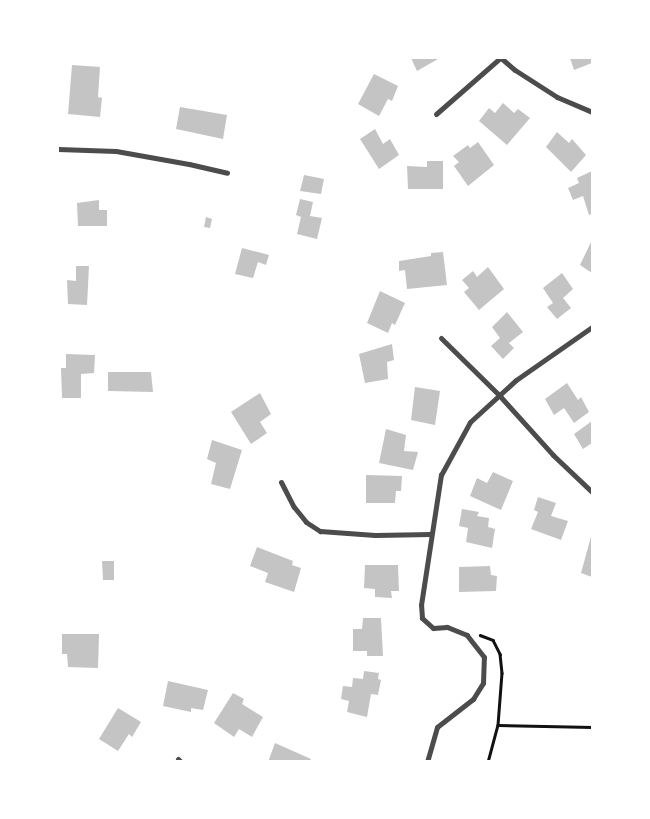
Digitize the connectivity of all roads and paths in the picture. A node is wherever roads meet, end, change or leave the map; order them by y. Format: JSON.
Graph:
{"nodes":[{"id":1,"x":501,"y":58,"type":"edge"},
{"id":2,"x":592,"y":112,"type":"edge"},
{"id":3,"x":436,"y":114,"type":"dead end"},
{"id":4,"x":58,"y":149,"type":"edge"},
{"id":5,"x":227,"y":174,"type":"dead end"},
{"id":6,"x":592,"y":326,"type":"edge"},
{"id":7,"x":441,"y":338,"type":"dead end"},
{"id":8,"x":499,"y":395,"type":"junction"},
{"id":9,"x":281,"y":482,"type":"dead end"},
{"id":10,"x":592,"y":492,"type":"edge"},
{"id":11,"x":431,"y":534,"type":"junction"},
{"id":12,"x":467,"y":635,"type":"junction"},
{"id":13,"x":498,"y":725,"type":"junction"},
{"id":14,"x":592,"y":727,"type":"edge"},
{"id":15,"x":427,"y":762,"type":"edge"},
{"id":16,"x":488,"y":762,"type":"edge"}],
"edges":[{"from":1,"to":2,"type":"street"},
{"from":1,"to":3,"type":"street"},
{"from":4,"to":5,"type":"street"},
{"from":6,"to":8,"type":"street"},
{"from":7,"to":8,"type":"street"},
{"from":8,"to":10,"type":"street"},
{"from":8,"to":11,"type":"street"},
{"from":9,"to":11,"type":"street"},
{"from":11,"to":12,"type":"street"},
{"from":12,"to":13,"type":"path"},
{"from":12,"to":15,"type":"street"},
{"from":13,"to":14,"type":"path"},
{"from":13,"to":16,"type":"path"}]}
